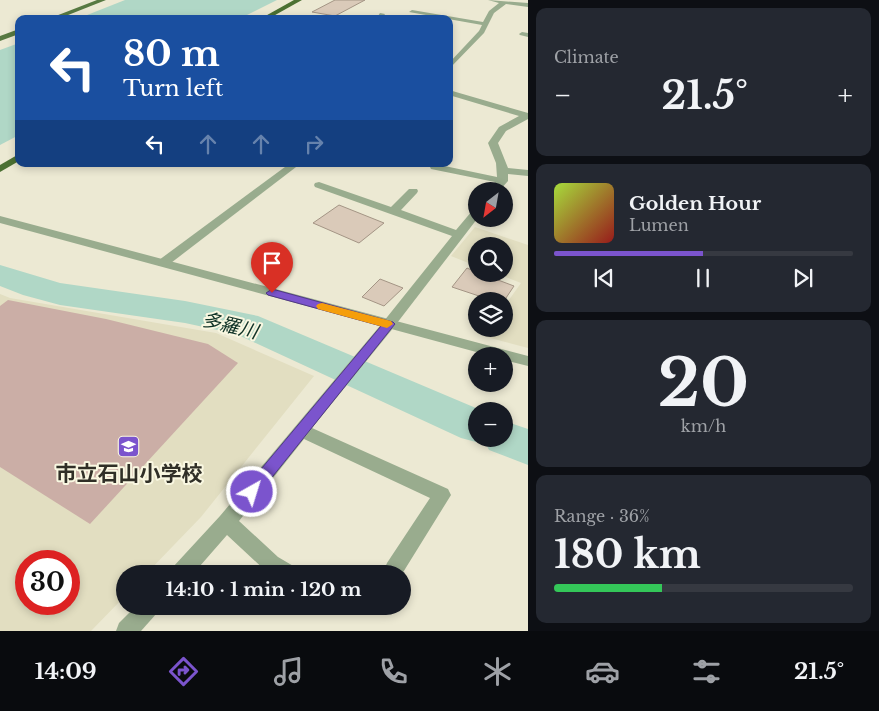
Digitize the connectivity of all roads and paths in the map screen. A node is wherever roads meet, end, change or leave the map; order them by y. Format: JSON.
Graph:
{"nodes":[{"id":1,"x":103,"y":0,"type":"edge"},
{"id":2,"x":299,"y":0,"type":"edge"},
{"id":3,"x":491,"y":0,"type":"edge"},
{"id":4,"x":510,"y":1,"type":"edge"},
{"id":5,"x":528,"y":5,"type":"edge"},
{"id":6,"x":412,"y":12,"type":"dead end"},
{"id":7,"x":62,"y":15,"type":"edge"},
{"id":8,"x":271,"y":15,"type":"edge"},
{"id":9,"x":430,"y":15,"type":"edge"},
{"id":10,"x":453,"y":19,"type":"edge"},
{"id":11,"x":486,"y":24,"type":"junction"},
{"id":12,"x":15,"y":33,"type":"edge"},
{"id":13,"x":0,"y":39,"type":"edge"},
{"id":14,"x":453,"y":53,"type":"edge"},
{"id":15,"x":462,"y":54,"type":"junction"},
{"id":16,"x":453,"y":63,"type":"edge"},
{"id":17,"x":453,"y":94,"type":"edge"},
{"id":18,"x":527,"y":116,"type":"edge"},
{"id":19,"x":15,"y":160,"type":"edge"},
{"id":20,"x":291,"y":167,"type":"edge"},
{"id":21,"x":435,"y":167,"type":"dead end"},
{"id":22,"x":0,"y":169,"type":"edge"},
{"id":23,"x":523,"y":172,"type":"edge"},
{"id":24,"x":503,"y":176,"type":"junction"},
{"id":25,"x":528,"y":178,"type":"edge"},
{"id":26,"x":501,"y":182,"type":"edge"},
{"id":27,"x":319,"y":185,"type":"dead end"},
{"id":28,"x":413,"y":191,"type":"dead end"},
{"id":29,"x":394,"y":211,"type":"junction"},
{"id":30,"x":0,"y":219,"type":"edge"},
{"id":31,"x":468,"y":223,"type":"edge"},
{"id":32,"x":459,"y":234,"type":"junction"},
{"id":33,"x":163,"y":263,"type":"junction"},
{"id":34,"x":389,"y":324,"type":"junction"},
{"id":35,"x":528,"y":361,"type":"edge"},
{"id":36,"x":301,"y":430,"type":"junction"},
{"id":37,"x":227,"y":522,"type":"junction"},
{"id":38,"x":188,"y":565,"type":"edge"},
{"id":39,"x":273,"y":565,"type":"edge"},
{"id":40,"x":397,"y":565,"type":"edge"},
{"id":41,"x":142,"y":615,"type":"edge"},
{"id":42,"x":127,"y":631,"type":"edge"}],
"edges":[{"from":1,"to":7,"type":"main road"},
{"from":2,"to":8,"type":"highway"},
{"from":3,"to":4,"type":"street"},
{"from":4,"to":5,"type":"street"},
{"from":4,"to":11,"type":"street"},
{"from":6,"to":9,"type":"street"},
{"from":10,"to":11,"type":"street"},
{"from":11,"to":15,"type":"street"},
{"from":12,"to":13,"type":"main road"},
{"from":14,"to":15,"type":"street"},
{"from":15,"to":16,"type":"street"},
{"from":17,"to":18,"type":"street"},
{"from":18,"to":24,"type":"street"},
{"from":19,"to":22,"type":"highway"},
{"from":20,"to":33,"type":"street"},
{"from":21,"to":24,"type":"street"},
{"from":23,"to":24,"type":"street"},
{"from":23,"to":25,"type":"street"},
{"from":24,"to":26,"type":"street"},
{"from":27,"to":29,"type":"street"},
{"from":28,"to":29,"type":"street"},
{"from":29,"to":32,"type":"street"},
{"from":30,"to":33,"type":"street"},
{"from":31,"to":32,"type":"street"},
{"from":32,"to":34,"type":"street"},
{"from":33,"to":34,"type":"street"},
{"from":34,"to":35,"type":"street"},
{"from":34,"to":36,"type":"street"},
{"from":36,"to":37,"type":"street"},
{"from":36,"to":40,"type":"street"},
{"from":37,"to":38,"type":"street"},
{"from":37,"to":39,"type":"street"},
{"from":41,"to":42,"type":"street"}]}
